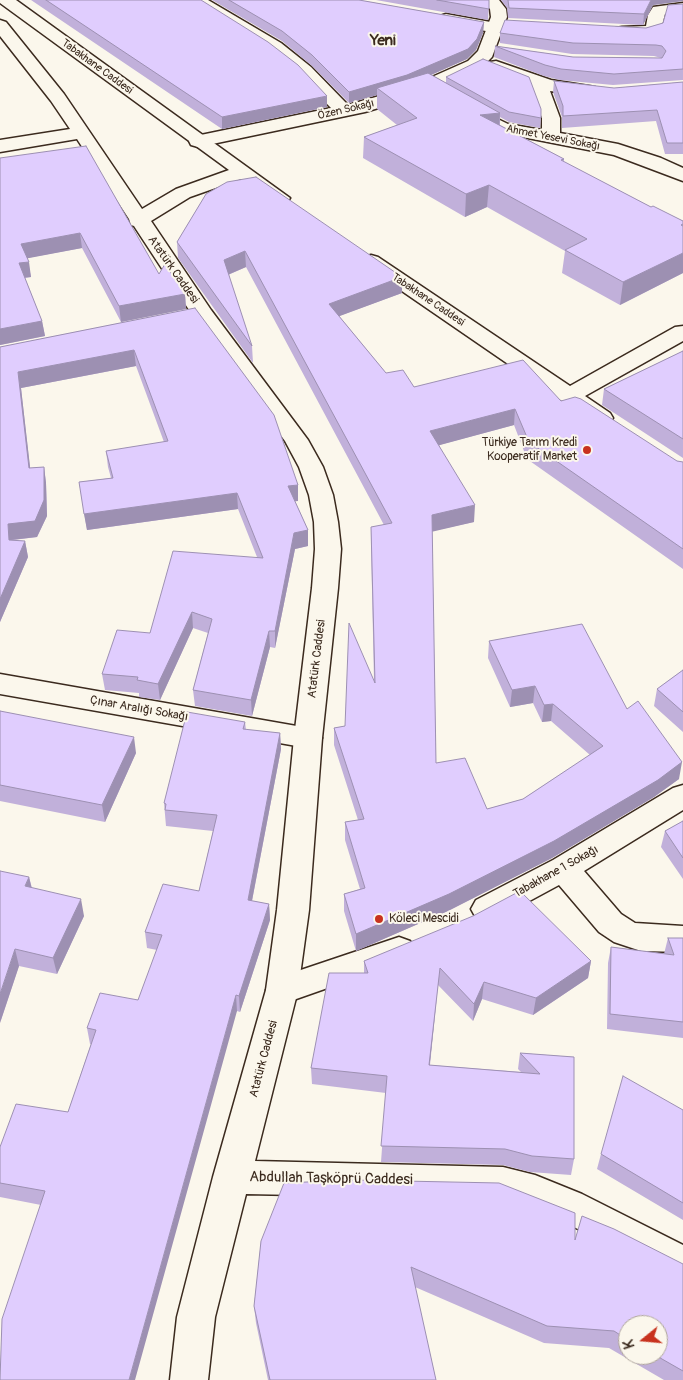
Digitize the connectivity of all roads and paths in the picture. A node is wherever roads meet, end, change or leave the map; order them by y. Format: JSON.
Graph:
{"nodes":[{"id":1,"x":6,"y":0,"type":"edge"},
{"id":2,"x":197,"y":0,"type":"edge"},
{"id":3,"x":491,"y":0,"type":"edge"},
{"id":4,"x":683,"y":8,"type":"edge"},
{"id":5,"x":431,"y":16,"type":"edge"},
{"id":6,"x":0,"y":25,"type":"edge"},
{"id":7,"x":517,"y":25,"type":"edge"},
{"id":8,"x":497,"y":26,"type":"junction"},
{"id":9,"x":612,"y":37,"type":"edge"},
{"id":10,"x":491,"y":53,"type":"junction"},
{"id":11,"x":52,"y":56,"type":"junction"},
{"id":12,"x":538,"y":82,"type":"junction"},
{"id":13,"x":429,"y":86,"type":"junction"},
{"id":14,"x":605,"y":92,"type":"edge"},
{"id":15,"x":344,"y":111,"type":"junction"},
{"id":16,"x":551,"y":138,"type":"junction"},
{"id":17,"x":198,"y":141,"type":"junction"},
{"id":18,"x":0,"y":146,"type":"edge"},
{"id":19,"x":83,"y":146,"type":"junction"},
{"id":20,"x":28,"y":160,"type":"edge"},
{"id":21,"x":0,"y":163,"type":"edge"},
{"id":22,"x":242,"y":172,"type":"junction"},
{"id":23,"x":683,"y":175,"type":"edge"},
{"id":24,"x":299,"y":211,"type":"edge"},
{"id":25,"x":138,"y":221,"type":"junction"},
{"id":26,"x":356,"y":250,"type":"edge"},
{"id":27,"x":683,"y":332,"type":"edge"},
{"id":28,"x":568,"y":396,"type":"junction"},
{"id":29,"x":617,"y":428,"type":"edge"},
{"id":30,"x":0,"y":684,"type":"edge"},
{"id":31,"x":308,"y":738,"type":"junction"},
{"id":32,"x":683,"y":796,"type":"edge"},
{"id":33,"x":564,"y":868,"type":"junction"},
{"id":34,"x":460,"y":922,"type":"edge"},
{"id":35,"x":426,"y":938,"type":"edge"},
{"id":36,"x":683,"y":939,"type":"edge"},
{"id":37,"x":282,"y":990,"type":"junction"},
{"id":38,"x":231,"y":1177,"type":"junction"},
{"id":39,"x":683,"y":1264,"type":"edge"},
{"id":40,"x":189,"y":1380,"type":"edge"}],
"edges":[{"from":1,"to":11,"type":"street","name":"Tabakhane Caddesi"},
{"from":2,"to":15,"type":"street"},
{"from":3,"to":8,"type":"street"},
{"from":4,"to":9,"type":"street"},
{"from":5,"to":8,"type":"street"},
{"from":6,"to":11,"type":"street","name":"Atatürk Caddesi"},
{"from":7,"to":8,"type":"street"},
{"from":8,"to":10,"type":"street"},
{"from":10,"to":12,"type":"street"},
{"from":10,"to":13,"type":"street","name":"Özen Sokağı"},
{"from":11,"to":17,"type":"street","name":"Tabakhane Caddesi"},
{"from":11,"to":19,"type":"street","name":"Atatürk Caddesi"},
{"from":12,"to":14,"type":"street"},
{"from":12,"to":16,"type":"street"},
{"from":13,"to":15,"type":"street","name":"Özen Sokağı"},
{"from":13,"to":16,"type":"street","name":"Ahmet Yesevi Sokağı"},
{"from":15,"to":17,"type":"street","name":"Özen Sokağı"},
{"from":16,"to":23,"type":"street","name":"Ahmet Yesevi Sokağı"},
{"from":17,"to":22,"type":"street","name":"Tabakhane Caddesi"},
{"from":18,"to":19,"type":"street"},
{"from":19,"to":25,"type":"street","name":"Atatürk Caddesi"},
{"from":20,"to":21,"type":"street"},
{"from":22,"to":24,"type":"street","name":"Tabakhane Caddesi"},
{"from":22,"to":25,"type":"street"},
{"from":25,"to":31,"type":"street","name":"Atatürk Caddesi"},
{"from":26,"to":28,"type":"street","name":"Tabakhane Caddesi"},
{"from":27,"to":28,"type":"street"},
{"from":28,"to":29,"type":"street","name":"Tabakhane Caddesi"},
{"from":30,"to":31,"type":"street","name":"Çınar Aralığı Sokağı"},
{"from":31,"to":37,"type":"street","name":"Atatürk Caddesi"},
{"from":32,"to":33,"type":"street","name":"Tabakhane 1 Sokağı"},
{"from":33,"to":34,"type":"street","name":"Tabakhane 1 Sokağı"},
{"from":33,"to":36,"type":"street"},
{"from":35,"to":37,"type":"street"},
{"from":37,"to":38,"type":"street","name":"Atatürk Caddesi"},
{"from":38,"to":39,"type":"street","name":"Abdullah Taşköprü Caddesi"},
{"from":38,"to":40,"type":"street","name":"Atatürk Caddesi"}]}
